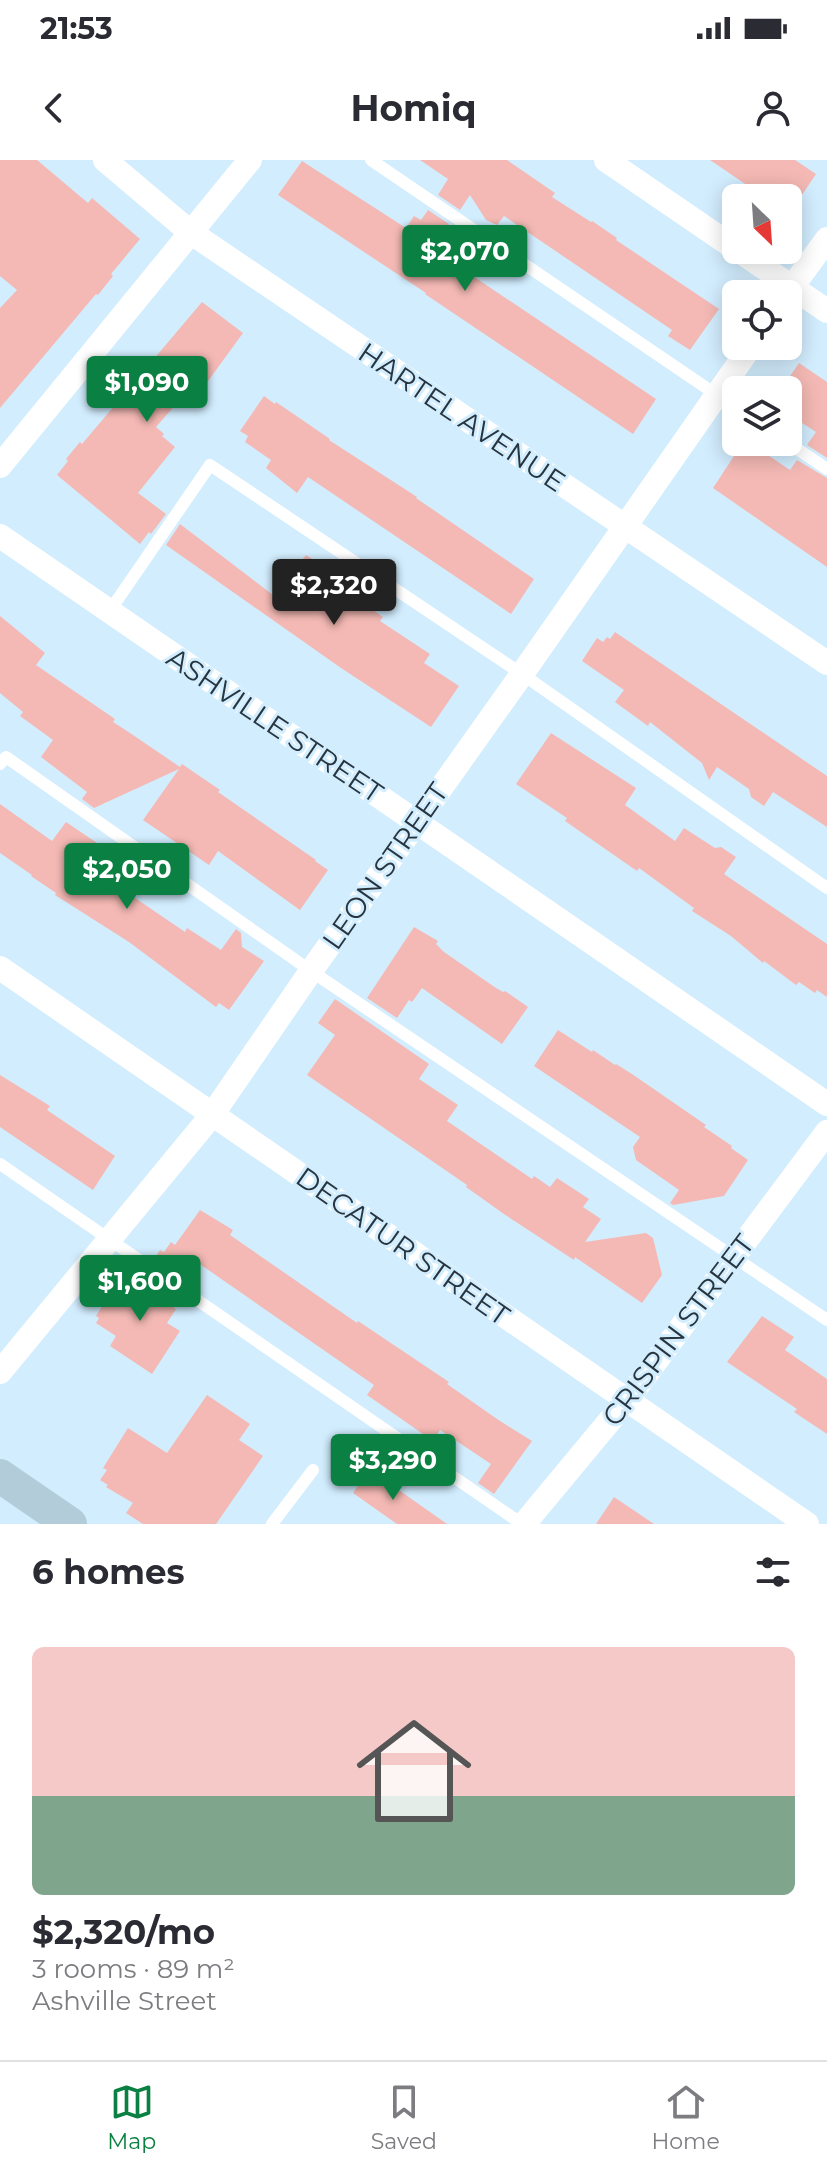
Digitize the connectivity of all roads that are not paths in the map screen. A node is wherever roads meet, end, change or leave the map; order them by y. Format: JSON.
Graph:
{"nodes":[{"id":1,"x":105,"y":160,"type":"edge"},
{"id":2,"x":250,"y":160,"type":"edge"},
{"id":3,"x":371,"y":160,"type":"edge"},
{"id":4,"x":606,"y":160,"type":"edge"},
{"id":5,"x":190,"y":232,"type":"junction"},
{"id":6,"x":827,"y":239,"type":"edge"},
{"id":7,"x":722,"y":240,"type":"edge"},
{"id":8,"x":755,"y":264,"type":"edge"},
{"id":9,"x":776,"y":280,"type":"edge"},
{"id":10,"x":796,"y":280,"type":"edge"},
{"id":11,"x":802,"y":297,"type":"edge"},
{"id":12,"x":827,"y":311,"type":"edge"},
{"id":13,"x":722,"y":398,"type":"edge"},
{"id":14,"x":722,"y":407,"type":"edge"},
{"id":15,"x":802,"y":452,"type":"edge"},
{"id":16,"x":0,"y":466,"type":"edge"},
{"id":17,"x":827,"y":469,"type":"edge"},
{"id":18,"x":625,"y":527,"type":"junction"},
{"id":19,"x":0,"y":536,"type":"edge"},
{"id":20,"x":109,"y":612,"type":"junction"},
{"id":21,"x":827,"y":663,"type":"edge"},
{"id":22,"x":522,"y":674,"type":"junction"},
{"id":23,"x":0,"y":764,"type":"edge"},
{"id":24,"x":417,"y":821,"type":"junction"},
{"id":25,"x":827,"y":888,"type":"edge"},
{"id":26,"x":0,"y":968,"type":"edge"},
{"id":27,"x":311,"y":971,"type":"junction"},
{"id":28,"x":827,"y":1104,"type":"edge"},
{"id":29,"x":212,"y":1115,"type":"junction"},
{"id":30,"x":827,"y":1132,"type":"edge"},
{"id":31,"x":0,"y":1164,"type":"edge"},
{"id":32,"x":109,"y":1238,"type":"junction"},
{"id":33,"x":735,"y":1256,"type":"junction"},
{"id":34,"x":827,"y":1320,"type":"edge"},
{"id":35,"x":0,"y":1372,"type":"edge"},
{"id":36,"x":627,"y":1400,"type":"junction"},
{"id":37,"x":313,"y":1470,"type":"dead end"},
{"id":38,"x":0,"y":1476,"type":"edge"},
{"id":39,"x":70,"y":1524,"type":"edge"},
{"id":40,"x":272,"y":1524,"type":"edge"},
{"id":41,"x":523,"y":1524,"type":"edge"},
{"id":42,"x":807,"y":1524,"type":"edge"}],
"edges":[{"from":1,"to":5,"type":"street","name":"HARTEL AVENUE"},
{"from":2,"to":5,"type":"street"},
{"from":3,"to":13,"type":"lane"},
{"from":4,"to":7,"type":"street"},
{"from":5,"to":16,"type":"street"},
{"from":5,"to":18,"type":"street","name":"HARTEL AVENUE"},
{"from":6,"to":10,"type":"street"},
{"from":8,"to":9,"type":"street"},
{"from":11,"to":12,"type":"street"},
{"from":14,"to":18,"type":"street","name":"LEON STREET"},
{"from":15,"to":17,"type":"lane"},
{"from":18,"to":21,"type":"street","name":"HARTEL AVENUE"},
{"from":18,"to":22,"type":"street","name":"LEON STREET"},
{"from":19,"to":20,"type":"street","name":"ASHVILLE STREET"},
{"from":20,"to":22,"type":"lane"},
{"from":20,"to":24,"type":"street","name":"ASHVILLE STREET"},
{"from":22,"to":24,"type":"street","name":"LEON STREET"},
{"from":22,"to":25,"type":"lane"},
{"from":23,"to":27,"type":"lane"},
{"from":24,"to":27,"type":"street","name":"LEON STREET"},
{"from":24,"to":28,"type":"street","name":"ASHVILLE STREET"},
{"from":26,"to":29,"type":"street","name":"DECATUR STREET"},
{"from":27,"to":29,"type":"street","name":"LEON STREET"},
{"from":27,"to":33,"type":"lane"},
{"from":29,"to":32,"type":"street","name":"LEON STREET"},
{"from":29,"to":36,"type":"street","name":"DECATUR STREET"},
{"from":30,"to":33,"type":"street","name":"CRISPIN STREET"},
{"from":31,"to":32,"type":"lane"},
{"from":32,"to":35,"type":"street","name":"LEON STREET"},
{"from":32,"to":41,"type":"lane"},
{"from":33,"to":34,"type":"lane"},
{"from":33,"to":36,"type":"street","name":"CRISPIN STREET"},
{"from":36,"to":41,"type":"street","name":"CRISPIN STREET"},
{"from":36,"to":42,"type":"street","name":"DECATUR STREET"},
{"from":37,"to":40,"type":"lane"},
{"from":38,"to":39,"type":"main road"}]}
